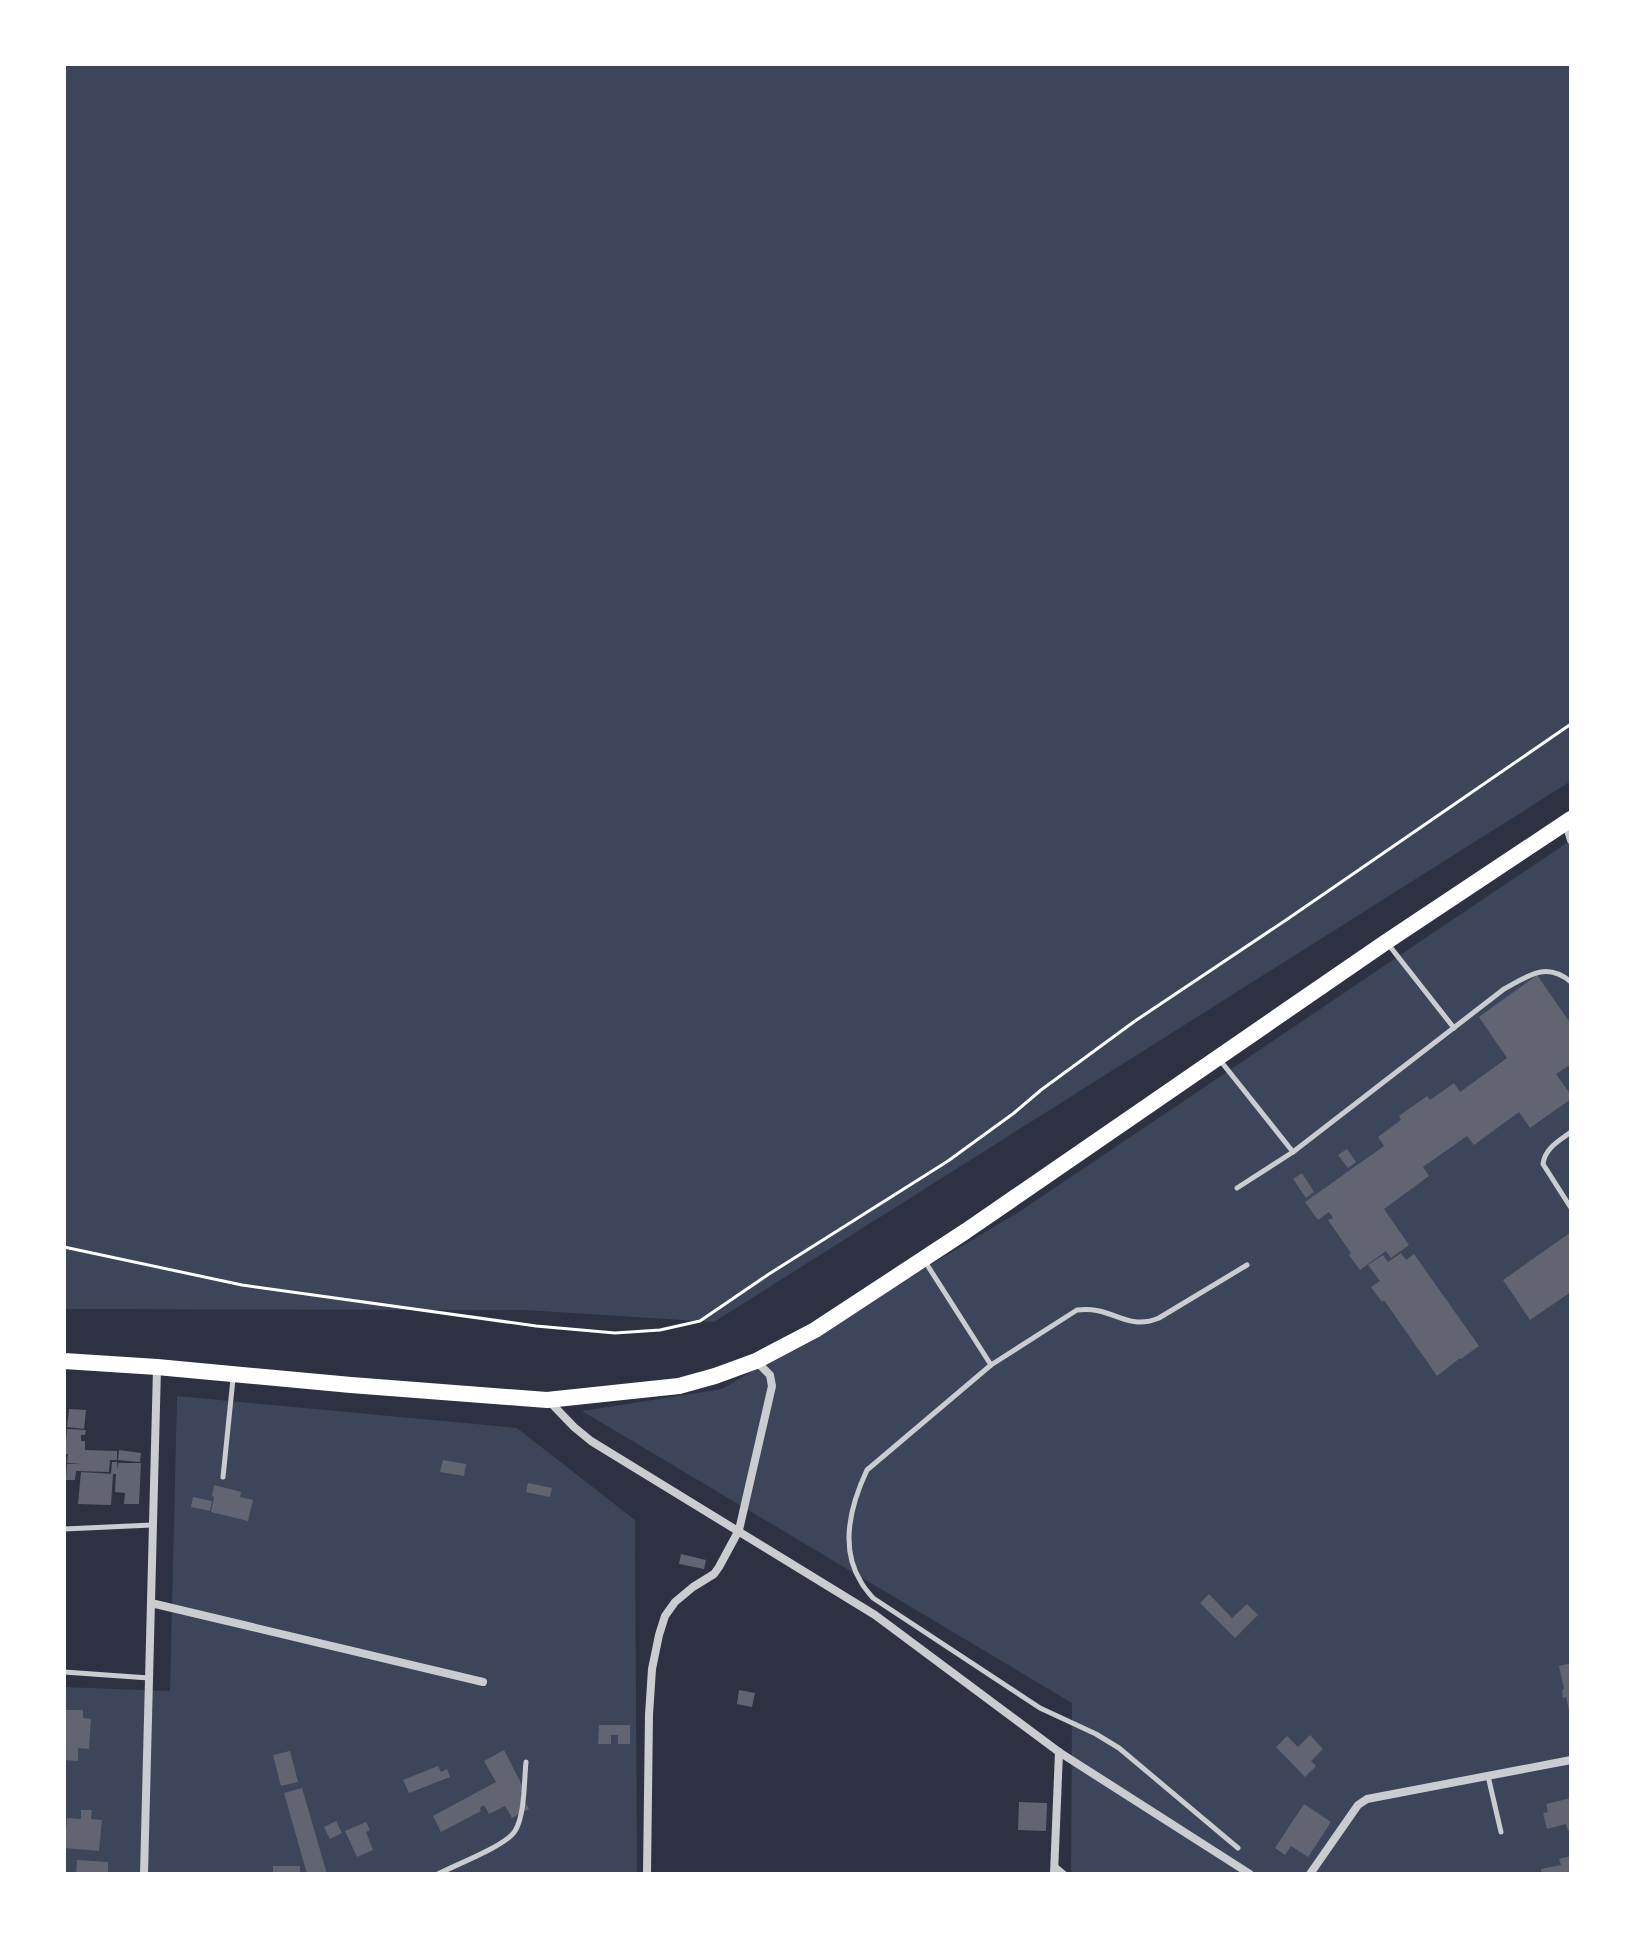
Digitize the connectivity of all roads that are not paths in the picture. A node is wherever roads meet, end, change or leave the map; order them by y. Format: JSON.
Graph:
{"nodes":[{"id":1,"x":1568,"y":821,"type":"edge"},
{"id":2,"x":1571,"y":840,"type":"edge"},
{"id":3,"x":1386,"y":942,"type":"junction"},
{"id":4,"x":1571,"y":982,"type":"edge"},
{"id":5,"x":1454,"y":1028,"type":"junction"},
{"id":6,"x":1217,"y":1058,"type":"junction"},
{"id":7,"x":1571,"y":1132,"type":"edge"},
{"id":8,"x":1293,"y":1152,"type":"junction"},
{"id":9,"x":1237,"y":1188,"type":"dead end"},
{"id":10,"x":1571,"y":1208,"type":"edge"},
{"id":11,"x":923,"y":1259,"type":"junction"},
{"id":12,"x":1247,"y":1265,"type":"dead end"},
{"id":13,"x":64,"y":1361,"type":"edge"},
{"id":14,"x":756,"y":1361,"type":"junction"},
{"id":15,"x":991,"y":1365,"type":"junction"},
{"id":16,"x":157,"y":1367,"type":"junction"},
{"id":17,"x":234,"y":1374,"type":"junction"},
{"id":18,"x":547,"y":1400,"type":"junction"},
{"id":19,"x":223,"y":1477,"type":"dead end"},
{"id":20,"x":153,"y":1525,"type":"junction"},
{"id":21,"x":64,"y":1529,"type":"edge"},
{"id":22,"x":739,"y":1530,"type":"junction"},
{"id":23,"x":151,"y":1603,"type":"junction"},
{"id":24,"x":64,"y":1672,"type":"edge"},
{"id":25,"x":149,"y":1678,"type":"junction"},
{"id":26,"x":483,"y":1682,"type":"dead end"},
{"id":27,"x":1059,"y":1752,"type":"junction"},
{"id":28,"x":1571,"y":1760,"type":"edge"},
{"id":29,"x":526,"y":1762,"type":"dead end"},
{"id":30,"x":1488,"y":1776,"type":"junction"},
{"id":31,"x":1501,"y":1832,"type":"dead end"},
{"id":32,"x":1238,"y":1848,"type":"dead end"},
{"id":33,"x":1054,"y":1870,"type":"edge"},
{"id":34,"x":144,"y":1874,"type":"edge"},
{"id":35,"x":438,"y":1874,"type":"edge"},
{"id":36,"x":647,"y":1874,"type":"edge"},
{"id":37,"x":1065,"y":1874,"type":"edge"},
{"id":38,"x":1250,"y":1874,"type":"edge"},
{"id":39,"x":1310,"y":1874,"type":"edge"}],
"edges":[{"from":1,"to":2,"type":"street"},
{"from":1,"to":3,"type":"highway"},
{"from":3,"to":5,"type":"lane"},
{"from":3,"to":6,"type":"highway"},
{"from":4,"to":5,"type":"lane"},
{"from":5,"to":8,"type":"lane"},
{"from":6,"to":8,"type":"lane"},
{"from":6,"to":11,"type":"highway"},
{"from":7,"to":10,"type":"lane"},
{"from":8,"to":9,"type":"lane"},
{"from":11,"to":14,"type":"highway"},
{"from":11,"to":15,"type":"lane"},
{"from":12,"to":15,"type":"lane"},
{"from":13,"to":16,"type":"highway"},
{"from":14,"to":18,"type":"highway"},
{"from":14,"to":22,"type":"street"},
{"from":15,"to":32,"type":"lane"},
{"from":16,"to":17,"type":"highway"},
{"from":16,"to":20,"type":"street"},
{"from":17,"to":18,"type":"highway"},
{"from":17,"to":19,"type":"lane"},
{"from":18,"to":22,"type":"street"},
{"from":20,"to":21,"type":"lane"},
{"from":20,"to":23,"type":"street"},
{"from":22,"to":27,"type":"street"},
{"from":22,"to":36,"type":"street"},
{"from":23,"to":25,"type":"street"},
{"from":23,"to":26,"type":"street"},
{"from":24,"to":25,"type":"lane"},
{"from":25,"to":34,"type":"street"},
{"from":27,"to":33,"type":"street"},
{"from":27,"to":38,"type":"street"},
{"from":28,"to":30,"type":"street"},
{"from":29,"to":35,"type":"lane"},
{"from":30,"to":31,"type":"lane"},
{"from":30,"to":39,"type":"street"},
{"from":33,"to":37,"type":"lane"}]}
